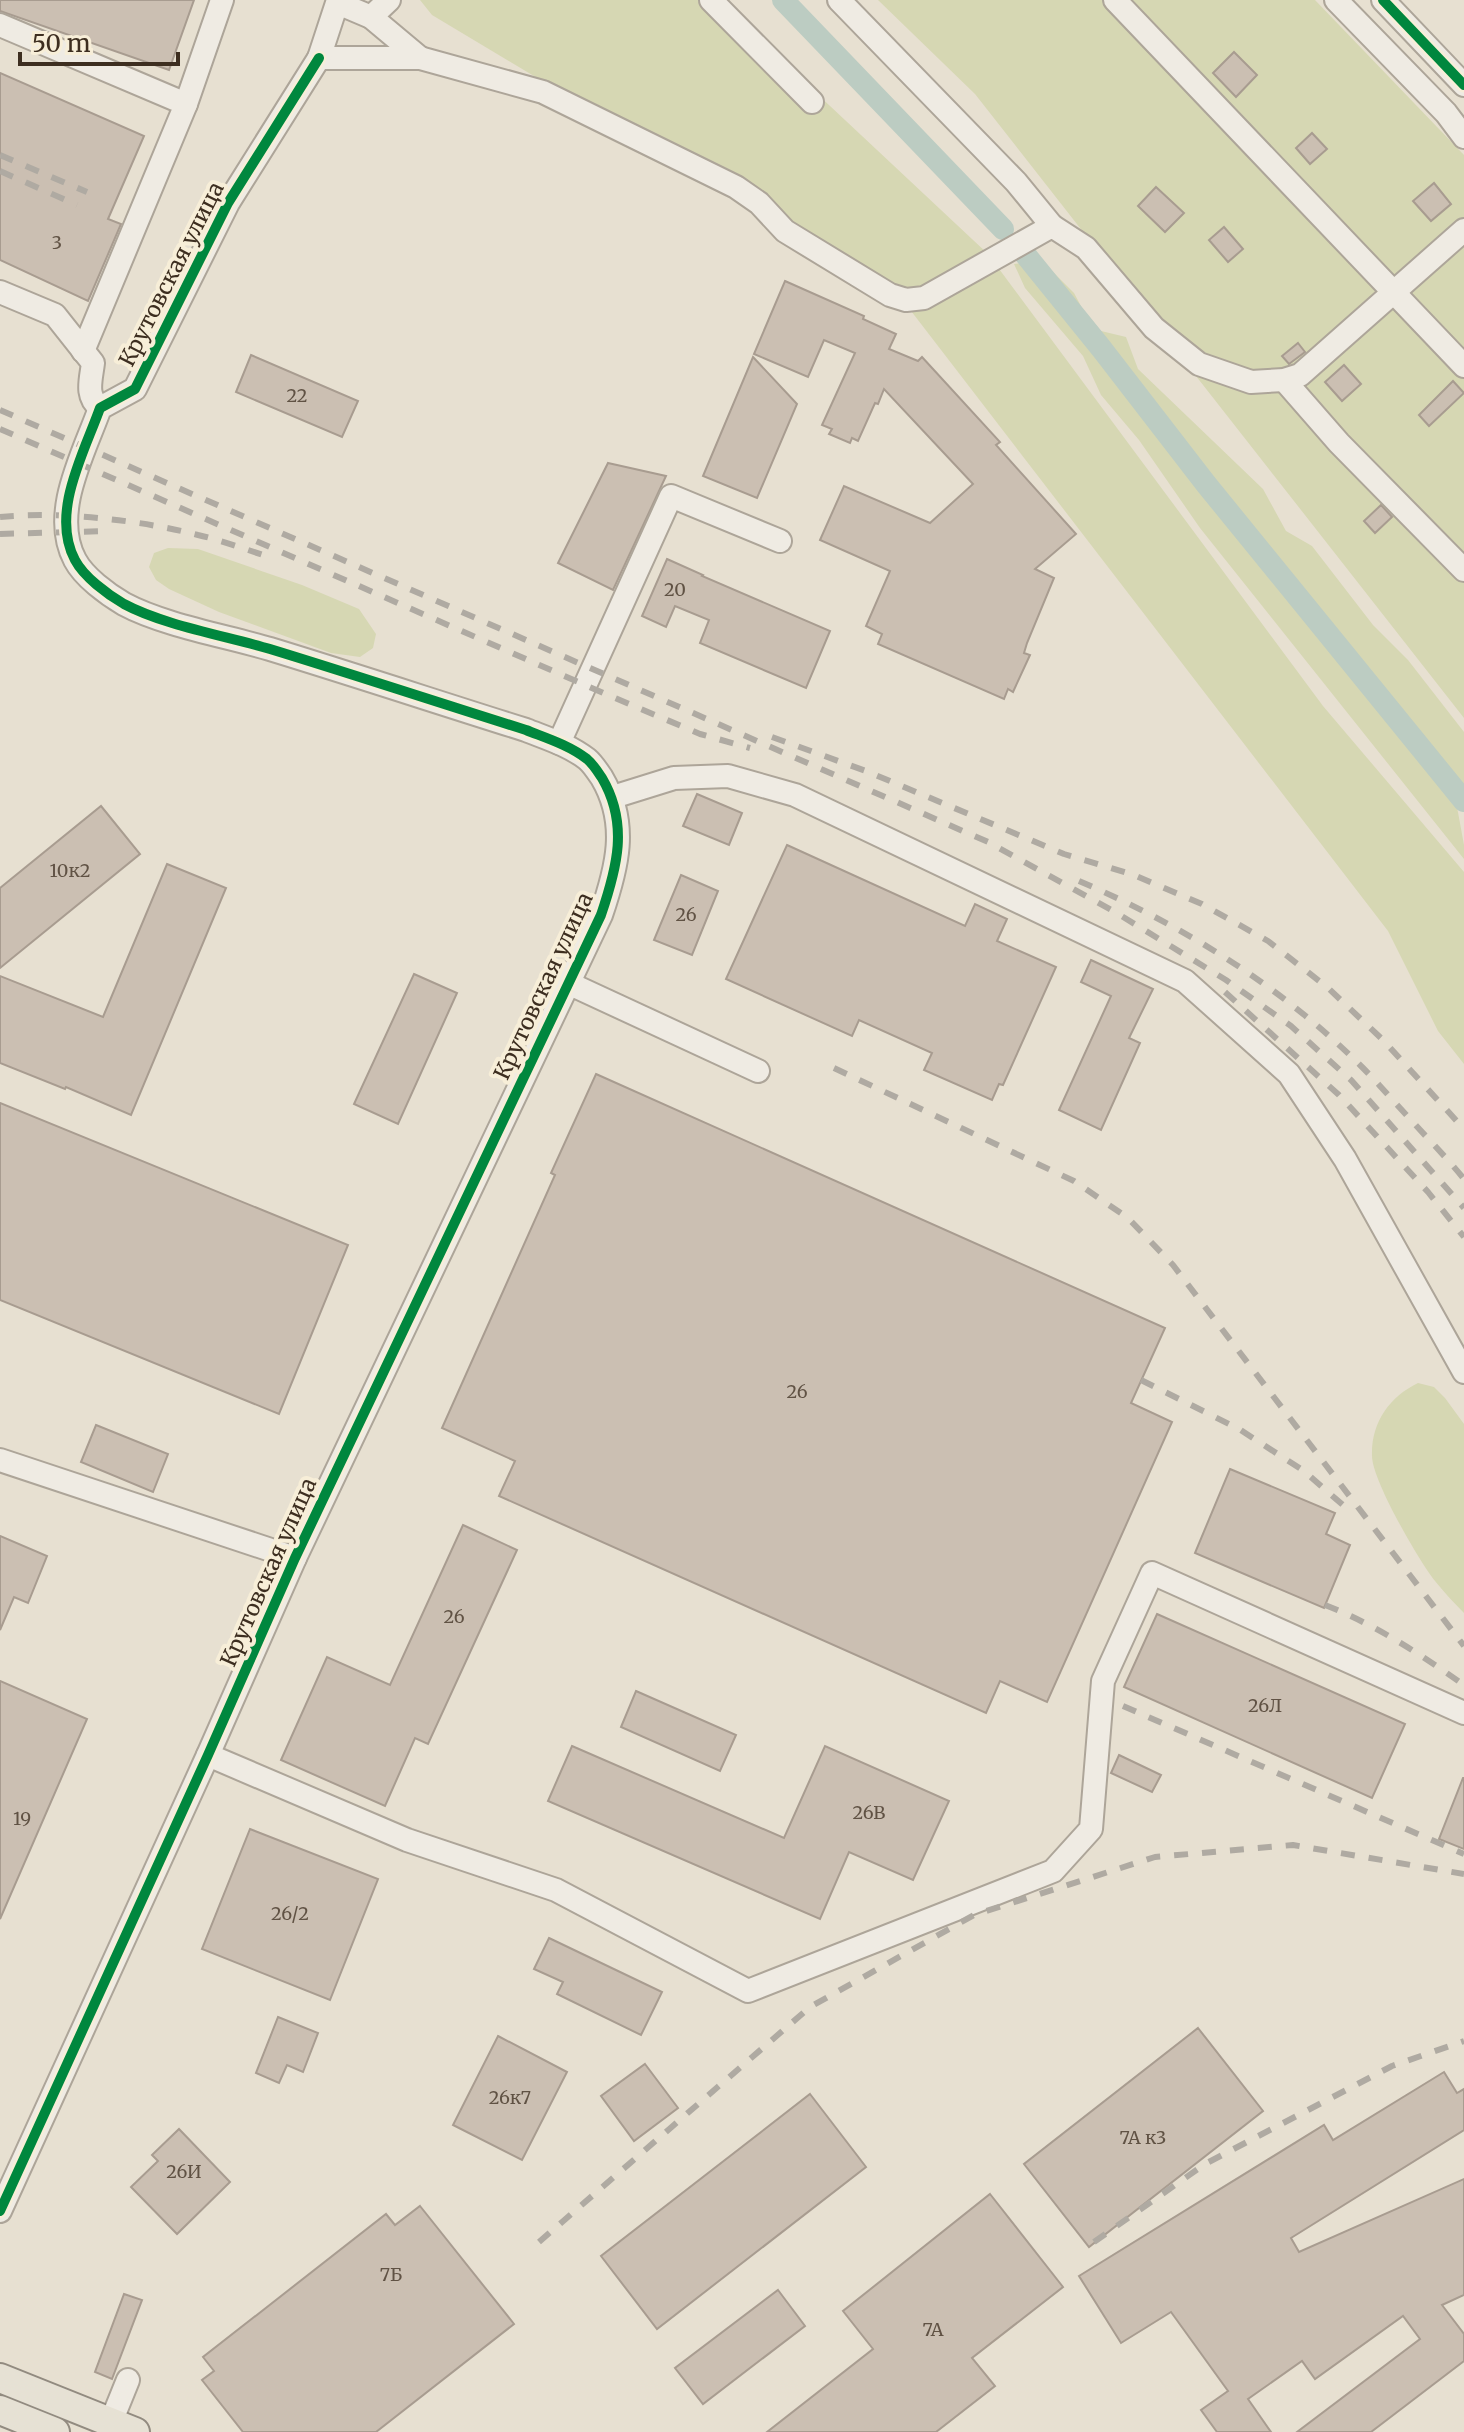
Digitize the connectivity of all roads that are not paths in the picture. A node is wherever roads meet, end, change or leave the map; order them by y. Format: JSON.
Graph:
{"nodes":[{"id":1,"x":222,"y":0,"type":"edge"},
{"id":2,"x":389,"y":0,"type":"edge"},
{"id":3,"x":711,"y":0,"type":"edge"},
{"id":4,"x":839,"y":0,"type":"edge"},
{"id":5,"x":1115,"y":0,"type":"edge"},
{"id":6,"x":1336,"y":0,"type":"edge"},
{"id":7,"x":1383,"y":0,"type":"edge"},
{"id":8,"x":338,"y":2,"type":"edge"},
{"id":9,"x":371,"y":17,"type":"junction"},
{"id":10,"x":0,"y":25,"type":"edge"},
{"id":11,"x":319,"y":58,"type":"junction"},
{"id":12,"x":420,"y":58,"type":"junction"},
{"id":13,"x":1464,"y":85,"type":"edge"},
{"id":14,"x":812,"y":102,"type":"dead end"},
{"id":15,"x":186,"y":104,"type":"junction"},
{"id":16,"x":1464,"y":137,"type":"edge"},
{"id":17,"x":1052,"y":226,"type":"junction"},
{"id":18,"x":1464,"y":230,"type":"edge"},
{"id":19,"x":0,"y":292,"type":"edge"},
{"id":20,"x":1393,"y":293,"type":"junction"},
{"id":21,"x":83,"y":351,"type":"junction"},
{"id":22,"x":1464,"y":366,"type":"edge"},
{"id":23,"x":1284,"y":380,"type":"junction"},
{"id":24,"x":100,"y":408,"type":"junction"},
{"id":25,"x":780,"y":541,"type":"dead end"},
{"id":26,"x":1464,"y":570,"type":"edge"},
{"id":27,"x":559,"y":743,"type":"junction"},
{"id":28,"x":613,"y":797,"type":"junction"},
{"id":29,"x":568,"y":983,"type":"junction"},
{"id":30,"x":758,"y":1071,"type":"dead end"},
{"id":31,"x":1464,"y":1372,"type":"edge"},
{"id":32,"x":0,"y":1460,"type":"edge"},
{"id":33,"x":295,"y":1558,"type":"junction"},
{"id":34,"x":1464,"y":1713,"type":"edge"},
{"id":35,"x":208,"y":1755,"type":"junction"},
{"id":36,"x":0,"y":2211,"type":"edge"},
{"id":37,"x":0,"y":2378,"type":"edge"},
{"id":38,"x":128,"y":2380,"type":"dead end"},
{"id":39,"x":0,"y":2410,"type":"edge"},
{"id":40,"x":123,"y":2427,"type":"edge"},
{"id":41,"x":55,"y":2432,"type":"edge"}],
"edges":[{"from":1,"to":15,"type":"street"},
{"from":2,"to":9,"type":"street"},
{"from":3,"to":14,"type":"street"},
{"from":4,"to":17,"type":"street"},
{"from":5,"to":20,"type":"street"},
{"from":6,"to":16,"type":"street"},
{"from":7,"to":13,"type":"street"},
{"from":8,"to":9,"type":"street"},
{"from":8,"to":11,"type":"street","name":"Крутовская улица"},
{"from":9,"to":12,"type":"street"},
{"from":10,"to":15,"type":"street"},
{"from":11,"to":12,"type":"street"},
{"from":11,"to":24,"type":"street","name":"Крутовская улица"},
{"from":12,"to":17,"type":"street"},
{"from":15,"to":21,"type":"street"},
{"from":17,"to":23,"type":"street"},
{"from":18,"to":20,"type":"street"},
{"from":19,"to":21,"type":"street"},
{"from":20,"to":22,"type":"street"},
{"from":20,"to":23,"type":"street"},
{"from":21,"to":24,"type":"street"},
{"from":23,"to":26,"type":"street"},
{"from":24,"to":27,"type":"street","name":"Крутовская улица"},
{"from":25,"to":27,"type":"street"},
{"from":27,"to":28,"type":"street","name":"Крутовская улица"},
{"from":28,"to":29,"type":"street","name":"Крутовская улица"},
{"from":28,"to":31,"type":"street"},
{"from":29,"to":30,"type":"street"},
{"from":29,"to":33,"type":"street","name":"Крутовская улица"},
{"from":32,"to":33,"type":"street"},
{"from":33,"to":35,"type":"street","name":"Крутовская улица"},
{"from":34,"to":35,"type":"street"},
{"from":35,"to":36,"type":"street","name":"Крутовская улица"},
{"from":37,"to":40,"type":"main road"},
{"from":38,"to":40,"type":"street"},
{"from":39,"to":41,"type":"main road"}]}
